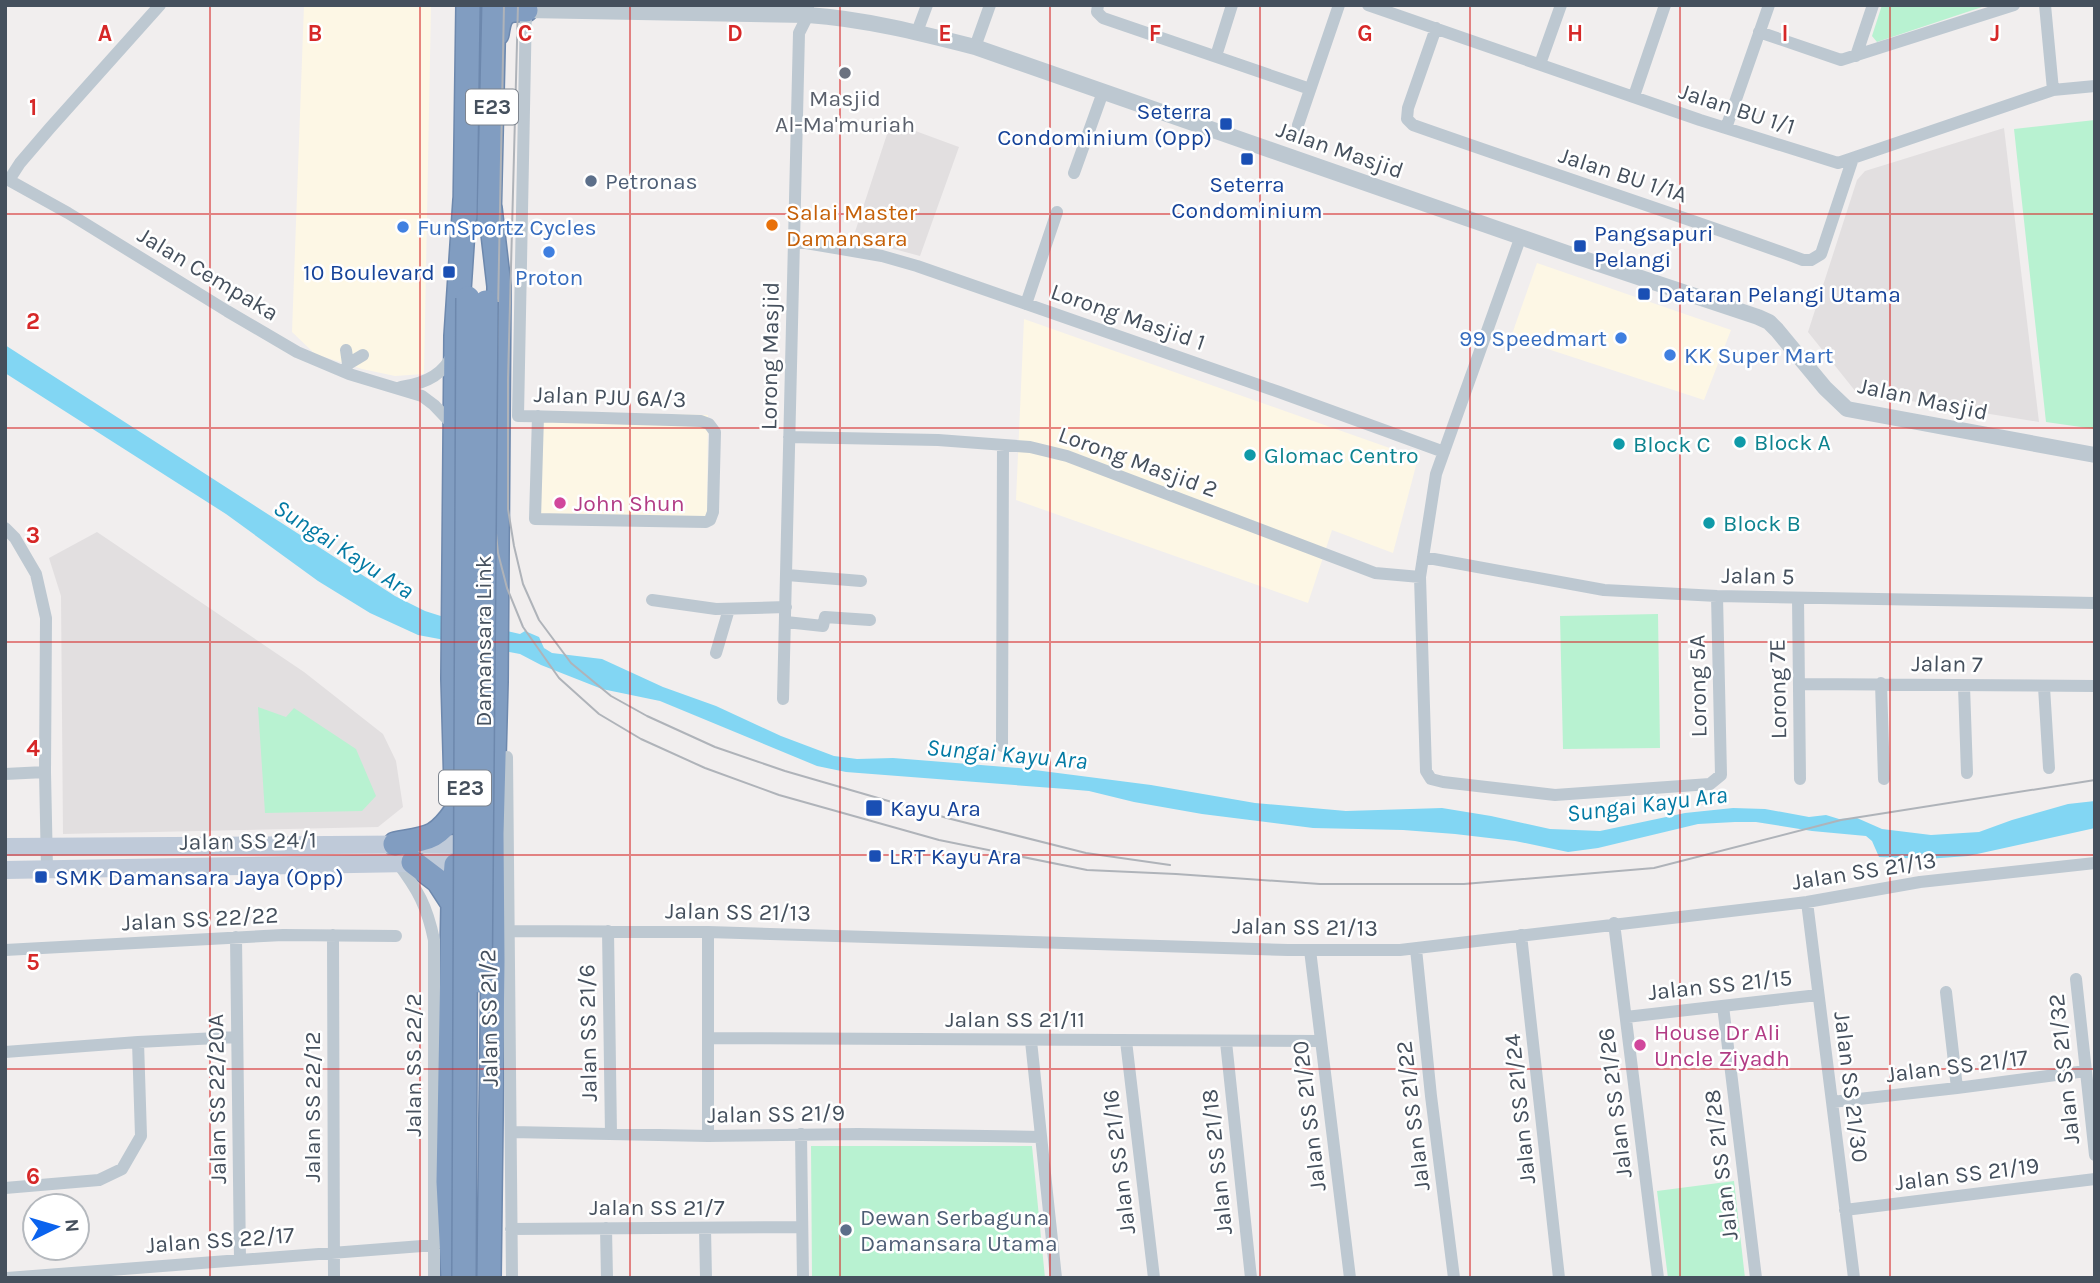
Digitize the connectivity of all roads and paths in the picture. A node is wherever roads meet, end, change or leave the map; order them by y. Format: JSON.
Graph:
{"nodes":[{"id":1,"x":160,"y":5,"type":"edge"},
{"id":2,"x":468,"y":5,"type":"edge"},
{"id":3,"x":494,"y":5,"type":"edge"},
{"id":4,"x":927,"y":5,"type":"edge"},
{"id":5,"x":990,"y":5,"type":"edge"},
{"id":6,"x":1098,"y":5,"type":"edge"},
{"id":7,"x":1233,"y":5,"type":"edge"},
{"id":8,"x":1339,"y":5,"type":"edge"},
{"id":9,"x":1368,"y":5,"type":"edge"},
{"id":10,"x":1560,"y":5,"type":"edge"},
{"id":11,"x":1665,"y":5,"type":"edge"},
{"id":12,"x":1769,"y":5,"type":"edge"},
{"id":13,"x":1873,"y":5,"type":"edge"},
{"id":14,"x":2014,"y":5,"type":"edge"},
{"id":15,"x":2045,"y":5,"type":"edge"},
{"id":16,"x":526,"y":7,"type":"edge"},
{"id":17,"x":808,"y":10,"type":"edge"},
{"id":18,"x":1436,"y":28,"type":"junction"},
{"id":19,"x":917,"y":32,"type":"junction"},
{"id":20,"x":1759,"y":32,"type":"junction"},
{"id":21,"x":975,"y":47,"type":"junction"},
{"id":22,"x":1856,"y":55,"type":"junction"},
{"id":23,"x":1216,"y":56,"type":"junction"},
{"id":24,"x":493,"y":64,"type":"junction"},
{"id":25,"x":1540,"y":64,"type":"junction"},
{"id":26,"x":2095,"y":86,"type":"edge"},
{"id":27,"x":1310,"y":89,"type":"junction"},
{"id":28,"x":2053,"y":90,"type":"junction"},
{"id":29,"x":1103,"y":92,"type":"junction"},
{"id":30,"x":1634,"y":96,"type":"junction"},
{"id":31,"x":1298,"y":125,"type":"dead end"},
{"id":32,"x":1726,"y":128,"type":"junction"},
{"id":33,"x":1853,"y":158,"type":"junction"},
{"id":34,"x":1074,"y":173,"type":"dead end"},
{"id":35,"x":7,"y":179,"type":"edge"},
{"id":36,"x":465,"y":200,"type":"junction"},
{"id":37,"x":489,"y":208,"type":"junction"},
{"id":38,"x":1056,"y":212,"type":"dead end"},
{"id":39,"x":1521,"y":236,"type":"junction"},
{"id":40,"x":794,"y":241,"type":"junction"},
{"id":41,"x":477,"y":300,"type":"junction"},
{"id":42,"x":1026,"y":304,"type":"junction"},
{"id":43,"x":456,"y":336,"type":"junction"},
{"id":44,"x":346,"y":350,"type":"dead end"},
{"id":45,"x":363,"y":355,"type":"dead end"},
{"id":46,"x":347,"y":368,"type":"junction"},
{"id":47,"x":397,"y":387,"type":"junction"},
{"id":48,"x":538,"y":416,"type":"junction"},
{"id":49,"x":455,"y":428,"type":"junction"},
{"id":50,"x":789,"y":437,"type":"junction"},
{"id":51,"x":1003,"y":445,"type":"junction"},
{"id":52,"x":1444,"y":452,"type":"junction"},
{"id":53,"x":2095,"y":455,"type":"edge"},
{"id":54,"x":5,"y":528,"type":"edge"},
{"id":55,"x":1423,"y":557,"type":"junction"},
{"id":56,"x":787,"y":575,"type":"junction"},
{"id":57,"x":1420,"y":577,"type":"junction"},
{"id":58,"x":861,"y":582,"type":"dead end"},
{"id":59,"x":1717,"y":596,"type":"junction"},
{"id":60,"x":1798,"y":598,"type":"junction"},
{"id":61,"x":652,"y":600,"type":"dead end"},
{"id":62,"x":2095,"y":603,"type":"edge"},
{"id":63,"x":786,"y":607,"type":"junction"},
{"id":64,"x":729,"y":609,"type":"junction"},
{"id":65,"x":870,"y":620,"type":"dead end"},
{"id":66,"x":786,"y":622,"type":"junction"},
{"id":67,"x":716,"y":653,"type":"dead end"},
{"id":68,"x":1881,"y":683,"type":"junction"},
{"id":69,"x":1798,"y":684,"type":"junction"},
{"id":70,"x":1964,"y":686,"type":"junction"},
{"id":71,"x":2095,"y":686,"type":"edge"},
{"id":72,"x":2044,"y":687,"type":"junction"},
{"id":73,"x":783,"y":699,"type":"dead end"},
{"id":74,"x":1002,"y":746,"type":"dead end"},
{"id":75,"x":508,"y":757,"type":"dead end"},
{"id":76,"x":2049,"y":768,"type":"dead end"},
{"id":77,"x":45,"y":772,"type":"junction"},
{"id":78,"x":1967,"y":773,"type":"dead end"},
{"id":79,"x":5,"y":774,"type":"edge"},
{"id":80,"x":1800,"y":779,"type":"dead end"},
{"id":81,"x":1884,"y":779,"type":"dead end"},
{"id":82,"x":456,"y":780,"type":"junction"},
{"id":83,"x":493,"y":789,"type":"junction"},
{"id":84,"x":456,"y":811,"type":"junction"},
{"id":85,"x":5,"y":847,"type":"edge"},
{"id":86,"x":47,"y":847,"type":"junction"},
{"id":87,"x":493,"y":852,"type":"junction"},
{"id":88,"x":456,"y":853,"type":"junction"},
{"id":89,"x":402,"y":856,"type":"junction"},
{"id":90,"x":2095,"y":863,"type":"edge"},
{"id":91,"x":47,"y":869,"type":"junction"},
{"id":92,"x":5,"y":870,"type":"edge"},
{"id":93,"x":1807,"y":902,"type":"junction"},
{"id":94,"x":453,"y":904,"type":"junction"},
{"id":95,"x":1614,"y":923,"type":"junction"},
{"id":96,"x":509,"y":931,"type":"junction"},
{"id":97,"x":608,"y":931,"type":"junction"},
{"id":98,"x":708,"y":932,"type":"junction"},
{"id":99,"x":333,"y":935,"type":"junction"},
{"id":100,"x":1521,"y":935,"type":"junction"},
{"id":101,"x":396,"y":936,"type":"dead end"},
{"id":102,"x":236,"y":937,"type":"junction"},
{"id":103,"x":1416,"y":949,"type":"junction"},
{"id":104,"x":5,"y":950,"type":"edge"},
{"id":105,"x":1310,"y":950,"type":"junction"},
{"id":106,"x":452,"y":961,"type":"junction"},
{"id":107,"x":493,"y":961,"type":"junction"},
{"id":108,"x":2076,"y":979,"type":"dead end"},
{"id":109,"x":1946,"y":992,"type":"dead end"},
{"id":110,"x":1818,"y":995,"type":"junction"},
{"id":111,"x":1723,"y":1006,"type":"junction"},
{"id":112,"x":1626,"y":1017,"type":"junction"},
{"id":113,"x":237,"y":1037,"type":"junction"},
{"id":114,"x":709,"y":1038,"type":"junction"},
{"id":115,"x":1031,"y":1041,"type":"junction"},
{"id":116,"x":1126,"y":1041,"type":"junction"},
{"id":117,"x":1321,"y":1041,"type":"junction"},
{"id":118,"x":138,"y":1042,"type":"junction"},
{"id":119,"x":1226,"y":1042,"type":"junction"},
{"id":120,"x":5,"y":1052,"type":"edge"},
{"id":121,"x":2086,"y":1071,"type":"junction"},
{"id":122,"x":1957,"y":1088,"type":"junction"},
{"id":123,"x":1832,"y":1102,"type":"junction"},
{"id":124,"x":511,"y":1132,"type":"junction"},
{"id":125,"x":611,"y":1134,"type":"junction"},
{"id":126,"x":801,"y":1135,"type":"junction"},
{"id":127,"x":708,"y":1136,"type":"junction"},
{"id":128,"x":1041,"y":1138,"type":"junction"},
{"id":129,"x":2095,"y":1154,"type":"edge"},
{"id":130,"x":2095,"y":1179,"type":"edge"},
{"id":131,"x":448,"y":1182,"type":"junction"},
{"id":132,"x":5,"y":1188,"type":"edge"},
{"id":133,"x":1845,"y":1210,"type":"junction"},
{"id":134,"x":802,"y":1227,"type":"junction"},
{"id":135,"x":606,"y":1228,"type":"junction"},
{"id":136,"x":705,"y":1228,"type":"junction"},
{"id":137,"x":511,"y":1229,"type":"junction"},
{"id":138,"x":435,"y":1245,"type":"junction"},
{"id":139,"x":334,"y":1252,"type":"junction"},
{"id":140,"x":240,"y":1260,"type":"junction"},
{"id":141,"x":34,"y":1277,"type":"edge"},
{"id":142,"x":7,"y":1278,"type":"edge"},
{"id":143,"x":334,"y":1278,"type":"edge"},
{"id":144,"x":433,"y":1278,"type":"edge"},
{"id":145,"x":443,"y":1278,"type":"edge"},
{"id":146,"x":453,"y":1278,"type":"edge"},
{"id":147,"x":464,"y":1278,"type":"edge"},
{"id":148,"x":478,"y":1278,"type":"edge"},
{"id":149,"x":489,"y":1278,"type":"edge"},
{"id":150,"x":512,"y":1278,"type":"edge"},
{"id":151,"x":607,"y":1278,"type":"edge"},
{"id":152,"x":706,"y":1278,"type":"edge"},
{"id":153,"x":803,"y":1278,"type":"edge"},
{"id":154,"x":1056,"y":1278,"type":"edge"},
{"id":155,"x":1154,"y":1278,"type":"edge"},
{"id":156,"x":1251,"y":1278,"type":"edge"},
{"id":157,"x":1350,"y":1278,"type":"edge"},
{"id":158,"x":1454,"y":1278,"type":"edge"},
{"id":159,"x":1559,"y":1278,"type":"edge"},
{"id":160,"x":1658,"y":1278,"type":"edge"},
{"id":161,"x":1756,"y":1278,"type":"edge"},
{"id":162,"x":1854,"y":1278,"type":"edge"}],
"edges":[{"from":1,"to":35,"type":"street"},
{"from":2,"to":36,"type":"highway","name":"Damansara Link","number":"E23"},
{"from":3,"to":24,"type":"highway","name":"Damansara Link","number":"E23"},
{"from":4,"to":19,"type":"street"},
{"from":5,"to":21,"type":"street"},
{"from":6,"to":23,"type":"street"},
{"from":7,"to":23,"type":"street"},
{"from":8,"to":27,"type":"street"},
{"from":9,"to":18,"type":"street","name":"Jalan BU 1/1"},
{"from":10,"to":25,"type":"street"},
{"from":11,"to":30,"type":"street"},
{"from":12,"to":20,"type":"street"},
{"from":13,"to":22,"type":"street"},
{"from":14,"to":22,"type":"street"},
{"from":15,"to":28,"type":"street"},
{"from":16,"to":17,"type":"street","name":"Jalan Masjid"},
{"from":16,"to":24,"type":"highway"},
{"from":16,"to":48,"type":"street","name":"Jalan PJU 6A/3"},
{"from":17,"to":19,"type":"street","name":"Jalan Masjid"},
{"from":17,"to":40,"type":"street","name":"Lorong Masjid"},
{"from":18,"to":25,"type":"street","name":"Jalan BU 1/1"},
{"from":18,"to":33,"type":"street","name":"Jalan BU 1/1A"},
{"from":19,"to":21,"type":"street","name":"Jalan Masjid"},
{"from":20,"to":22,"type":"street"},
{"from":20,"to":32,"type":"street"},
{"from":21,"to":29,"type":"street","name":"Jalan Masjid"},
{"from":23,"to":27,"type":"street"},
{"from":24,"to":37,"type":"highway","name":"Damansara Link","number":"E23"},
{"from":25,"to":30,"type":"street","name":"Jalan BU 1/1"},
{"from":26,"to":28,"type":"street","name":"Jalan BU 1/1"},
{"from":27,"to":31,"type":"street"},
{"from":28,"to":33,"type":"street","name":"Jalan BU 1/1"},
{"from":29,"to":34,"type":"street"},
{"from":29,"to":39,"type":"street","name":"Jalan Masjid"},
{"from":30,"to":32,"type":"street","name":"Jalan BU 1/1"},
{"from":32,"to":33,"type":"street","name":"Jalan BU 1/1"},
{"from":35,"to":46,"type":"street","name":"Jalan Cempaka"},
{"from":36,"to":41,"type":"highway","name":"Damansara Link","number":"E23"},
{"from":36,"to":43,"type":"highway"},
{"from":37,"to":41,"type":"highway","name":"Damansara Link","number":"E23"},
{"from":37,"to":83,"type":"highway"},
{"from":38,"to":42,"type":"street"},
{"from":39,"to":52,"type":"street"},
{"from":39,"to":53,"type":"street","name":"Jalan Masjid"},
{"from":40,"to":42,"type":"street","name":"Lorong Masjid 1"},
{"from":40,"to":50,"type":"street","name":"Lorong Masjid"},
{"from":41,"to":147,"type":"highway","name":"Damansara Link","number":"E23","bridge":true},
{"from":41,"to":148,"type":"highway","name":"Damansara Link","number":"E23","bridge":true},
{"from":42,"to":52,"type":"street","name":"Lorong Masjid 1"},
{"from":43,"to":47,"type":"street"},
{"from":43,"to":49,"type":"highway"},
{"from":44,"to":46,"type":"street"},
{"from":45,"to":46,"type":"street"},
{"from":46,"to":47,"type":"street","name":"Jalan Cempaka"},
{"from":47,"to":49,"type":"street","name":"Jalan Cempaka"},
{"from":48,"to":48,"type":"street","name":"Jalan PJU 6A/3"},
{"from":49,"to":82,"type":"highway"},
{"from":50,"to":51,"type":"street","name":"Lorong Masjid 2"},
{"from":50,"to":56,"type":"street","name":"Lorong Masjid"},
{"from":51,"to":57,"type":"street","name":"Lorong Masjid 2"},
{"from":51,"to":74,"type":"street"},
{"from":52,"to":55,"type":"street"},
{"from":54,"to":77,"type":"street"},
{"from":55,"to":57,"type":"street"},
{"from":55,"to":59,"type":"street","name":"Jalan 5"},
{"from":56,"to":58,"type":"street"},
{"from":56,"to":63,"type":"street","name":"Lorong Masjid"},
{"from":57,"to":59,"type":"street","name":"Lorong 5A"},
{"from":59,"to":60,"type":"street","name":"Jalan 5"},
{"from":60,"to":62,"type":"street","name":"Jalan 5"},
{"from":60,"to":69,"type":"street","name":"Lorong 7E"},
{"from":61,"to":64,"type":"street"},
{"from":63,"to":64,"type":"street"},
{"from":63,"to":66,"type":"street","name":"Lorong Masjid"},
{"from":64,"to":67,"type":"street"},
{"from":65,"to":66,"type":"street"},
{"from":66,"to":73,"type":"street","name":"Lorong Masjid"},
{"from":68,"to":69,"type":"street","name":"Jalan 7"},
{"from":68,"to":70,"type":"street","name":"Jalan 7"},
{"from":68,"to":81,"type":"street"},
{"from":69,"to":80,"type":"street","name":"Lorong 7E"},
{"from":70,"to":72,"type":"street","name":"Jalan 7"},
{"from":70,"to":78,"type":"street"},
{"from":71,"to":72,"type":"street","name":"Jalan 7"},
{"from":72,"to":76,"type":"street"},
{"from":75,"to":96,"type":"street","name":"Jalan SS 21/2"},
{"from":77,"to":79,"type":"street"},
{"from":77,"to":86,"type":"street"},
{"from":82,"to":83,"type":"highway"},
{"from":82,"to":84,"type":"highway"},
{"from":83,"to":87,"type":"highway"},
{"from":84,"to":88,"type":"highway"},
{"from":84,"to":89,"type":"highway"},
{"from":85,"to":86,"type":"main road","name":"Jalan SS 24/1"},
{"from":86,"to":89,"type":"main road","name":"Jalan SS 24/1"},
{"from":86,"to":91,"type":"street"},
{"from":87,"to":88,"type":"main road","name":"Jalan SS 24/1"},
{"from":87,"to":107,"type":"highway"},
{"from":88,"to":89,"type":"main road","name":"Jalan SS 24/1"},
{"from":88,"to":89,"type":"main road","name":"Jalan SS 24/1"},
{"from":88,"to":94,"type":"highway"},
{"from":89,"to":91,"type":"main road","name":"Jalan SS 24/1"},
{"from":89,"to":94,"type":"highway"},
{"from":89,"to":138,"type":"street","name":"Jalan SS 22/2"},
{"from":90,"to":93,"type":"street","name":"Jalan SS 21/13"},
{"from":91,"to":92,"type":"main road","name":"Jalan SS 24/1"},
{"from":93,"to":95,"type":"street","name":"Jalan SS 21/13"},
{"from":93,"to":110,"type":"street","name":"Jalan SS 21/30"},
{"from":94,"to":106,"type":"highway"},
{"from":95,"to":100,"type":"street","name":"Jalan SS 21/13"},
{"from":95,"to":112,"type":"street","name":"Jalan SS 21/26"},
{"from":96,"to":97,"type":"street","name":"Jalan SS 21/13"},
{"from":96,"to":124,"type":"street","name":"Jalan SS 21/2"},
{"from":97,"to":98,"type":"street","name":"Jalan SS 21/13"},
{"from":97,"to":125,"type":"street","name":"Jalan SS 21/6"},
{"from":98,"to":105,"type":"street","name":"Jalan SS 21/13"},
{"from":98,"to":114,"type":"street"},
{"from":99,"to":101,"type":"street","name":"Jalan SS 22/22"},
{"from":99,"to":102,"type":"street","name":"Jalan SS 22/22"},
{"from":99,"to":139,"type":"street","name":"Jalan SS 22/12"},
{"from":100,"to":103,"type":"street","name":"Jalan SS 21/13"},
{"from":100,"to":159,"type":"street","name":"Jalan SS 21/24"},
{"from":102,"to":104,"type":"street","name":"Jalan SS 22/22"},
{"from":102,"to":113,"type":"street","name":"Jalan SS 22/20A"},
{"from":103,"to":105,"type":"street","name":"Jalan SS 21/13"},
{"from":103,"to":158,"type":"street","name":"Jalan SS 21/22"},
{"from":105,"to":117,"type":"street","name":"Jalan SS 21/20"},
{"from":106,"to":107,"type":"highway"},
{"from":106,"to":131,"type":"highway"},
{"from":107,"to":149,"type":"highway"},
{"from":108,"to":121,"type":"street","name":"Jalan SS 21/32"},
{"from":109,"to":122,"type":"street"},
{"from":110,"to":111,"type":"street","name":"Jalan SS 21/15"},
{"from":110,"to":123,"type":"street","name":"Jalan SS 21/30"},
{"from":111,"to":112,"type":"street","name":"Jalan SS 21/15"},
{"from":111,"to":161,"type":"street","name":"Jalan SS 21/28"},
{"from":112,"to":160,"type":"street","name":"Jalan SS 21/26"},
{"from":113,"to":118,"type":"street"},
{"from":113,"to":140,"type":"street","name":"Jalan SS 22/20A"},
{"from":114,"to":115,"type":"street","name":"Jalan SS 21/11"},
{"from":114,"to":127,"type":"street"},
{"from":115,"to":116,"type":"street","name":"Jalan SS 21/11"},
{"from":115,"to":128,"type":"street"},
{"from":116,"to":119,"type":"street","name":"Jalan SS 21/11"},
{"from":116,"to":155,"type":"street","name":"Jalan SS 21/16"},
{"from":117,"to":119,"type":"street","name":"Jalan SS 21/11"},
{"from":117,"to":157,"type":"street","name":"Jalan SS 21/20"},
{"from":118,"to":120,"type":"street"},
{"from":118,"to":132,"type":"street"},
{"from":119,"to":156,"type":"street","name":"Jalan SS 21/18"},
{"from":121,"to":122,"type":"street","name":"Jalan SS 21/17"},
{"from":121,"to":129,"type":"street","name":"Jalan SS 21/32"},
{"from":122,"to":123,"type":"street","name":"Jalan SS 21/17"},
{"from":123,"to":133,"type":"street","name":"Jalan SS 21/30"},
{"from":124,"to":125,"type":"street","name":"Jalan SS 21/9"},
{"from":124,"to":137,"type":"street","name":"Jalan SS 21/2"},
{"from":125,"to":127,"type":"street","name":"Jalan SS 21/9"},
{"from":126,"to":127,"type":"street","name":"Jalan SS 21/9"},
{"from":126,"to":128,"type":"street","name":"Jalan SS 21/9"},
{"from":126,"to":134,"type":"street"},
{"from":128,"to":154,"type":"street"},
{"from":130,"to":133,"type":"street","name":"Jalan SS 21/19"},
{"from":131,"to":145,"type":"street"},
{"from":131,"to":146,"type":"highway"},
{"from":133,"to":162,"type":"street","name":"Jalan SS 21/30"},
{"from":134,"to":136,"type":"street","name":"Jalan SS 21/7"},
{"from":134,"to":153,"type":"street"},
{"from":135,"to":136,"type":"street","name":"Jalan SS 21/7"},
{"from":135,"to":137,"type":"street","name":"Jalan SS 21/7"},
{"from":135,"to":151,"type":"street"},
{"from":136,"to":152,"type":"street"},
{"from":137,"to":150,"type":"street","name":"Jalan SS 21/2"},
{"from":138,"to":139,"type":"street","name":"Jalan SS 22/17"},
{"from":138,"to":144,"type":"street","name":"Jalan SS 22/2"},
{"from":139,"to":140,"type":"street","name":"Jalan SS 22/17"},
{"from":139,"to":143,"type":"street","name":"Jalan SS 22/12"},
{"from":140,"to":141,"type":"street","name":"Jalan SS 22/17"},
{"from":141,"to":142,"type":"street","name":"Jalan SS 22/17"}]}
